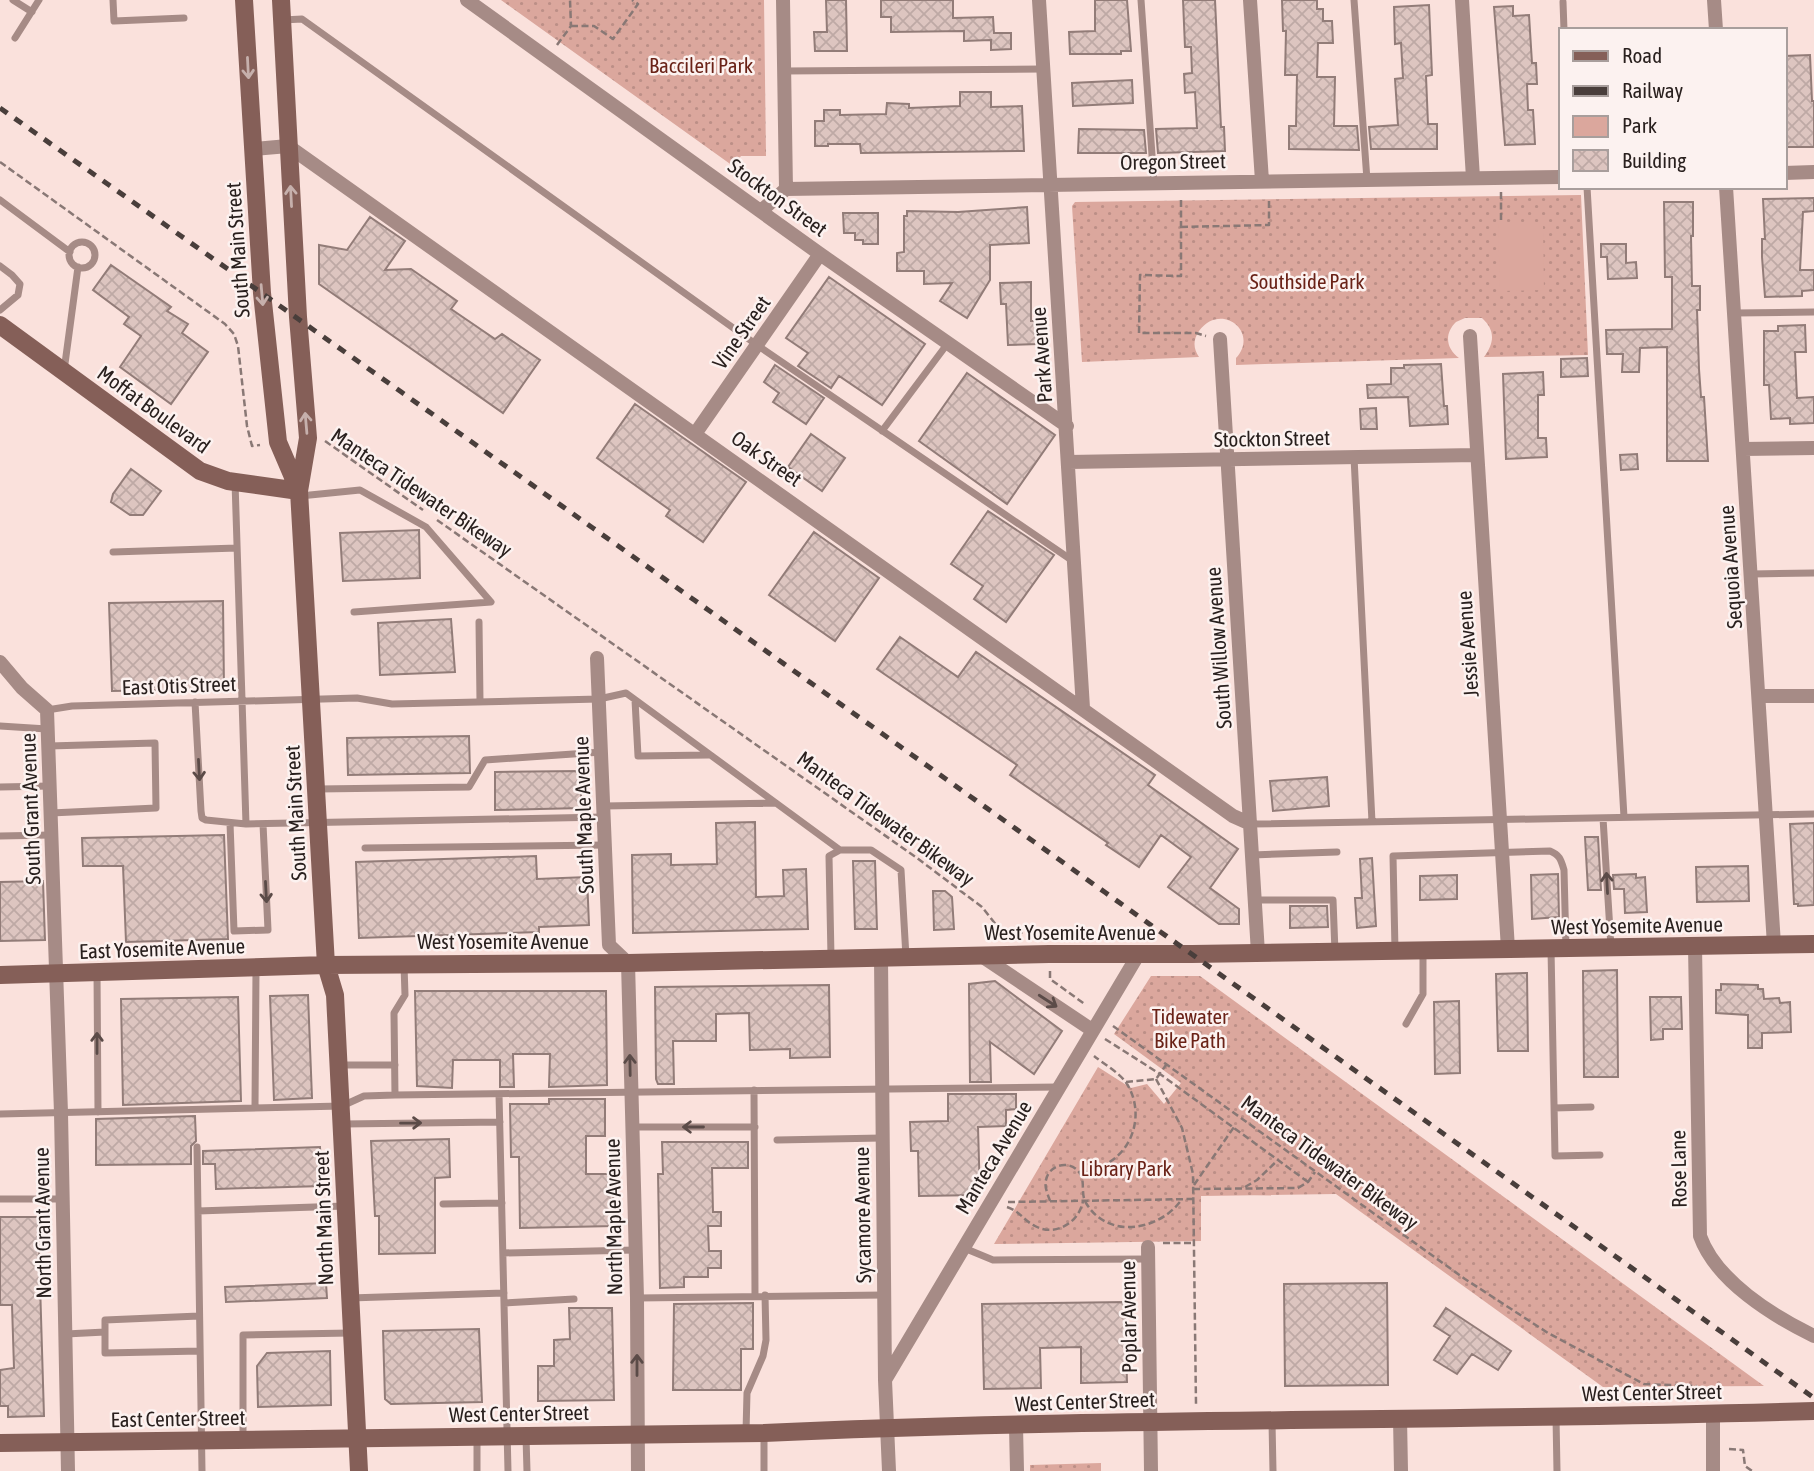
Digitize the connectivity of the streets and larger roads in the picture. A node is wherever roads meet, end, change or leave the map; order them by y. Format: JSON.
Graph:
{"nodes":[{"id":1,"x":244,"y":0,"type":"edge"},
{"id":2,"x":281,"y":0,"type":"edge"},
{"id":3,"x":467,"y":0,"type":"edge"},
{"id":4,"x":783,"y":0,"type":"edge"},
{"id":5,"x":1039,"y":0,"type":"edge"},
{"id":6,"x":1250,"y":0,"type":"edge"},
{"id":7,"x":1462,"y":0,"type":"edge"},
{"id":8,"x":1714,"y":0,"type":"edge"},
{"id":9,"x":1716,"y":28,"type":"edge"},
{"id":10,"x":288,"y":146,"type":"junction"},
{"id":11,"x":253,"y":149,"type":"junction"},
{"id":12,"x":1814,"y":172,"type":"edge"},
{"id":13,"x":1786,"y":173,"type":"edge"},
{"id":14,"x":1559,"y":177,"type":"edge"},
{"id":15,"x":1473,"y":178,"type":"junction"},
{"id":16,"x":1262,"y":181,"type":"junction"},
{"id":17,"x":1052,"y":184,"type":"junction"},
{"id":18,"x":786,"y":189,"type":"junction"},
{"id":19,"x":1726,"y":189,"type":"edge"},
{"id":20,"x":762,"y":210,"type":"junction"},
{"id":21,"x":820,"y":254,"type":"junction"},
{"id":22,"x":0,"y":325,"type":"edge"},
{"id":23,"x":1470,"y":336,"type":"dead end"},
{"id":24,"x":1220,"y":340,"type":"road end"},
{"id":25,"x":1067,"y":426,"type":"junction"},
{"id":26,"x":695,"y":433,"type":"junction"},
{"id":27,"x":1814,"y":448,"type":"edge"},
{"id":28,"x":1743,"y":449,"type":"junction"},
{"id":29,"x":1476,"y":455,"type":"junction"},
{"id":30,"x":1226,"y":460,"type":"junction"},
{"id":31,"x":1069,"y":462,"type":"junction"},
{"id":32,"x":299,"y":494,"type":"junction"},
{"id":33,"x":597,"y":658,"type":"dead end"},
{"id":34,"x":0,"y":662,"type":"edge"},
{"id":35,"x":1759,"y":696,"type":"junction"},
{"id":36,"x":1814,"y":696,"type":"edge"},
{"id":37,"x":1083,"y":708,"type":"junction"},
{"id":38,"x":1251,"y":824,"type":"junction"},
{"id":39,"x":1814,"y":944,"type":"edge"},
{"id":40,"x":1774,"y":945,"type":"junction"},
{"id":41,"x":1695,"y":947,"type":"junction"},
{"id":42,"x":1508,"y":949,"type":"junction"},
{"id":43,"x":1258,"y":953,"type":"junction"},
{"id":44,"x":980,"y":955,"type":"junction"},
{"id":45,"x":1138,"y":955,"type":"junction"},
{"id":46,"x":881,"y":958,"type":"junction"},
{"id":47,"x":628,"y":963,"type":"junction"},
{"id":48,"x":326,"y":965,"type":"junction"},
{"id":49,"x":56,"y":974,"type":"junction"},
{"id":50,"x":0,"y":975,"type":"edge"},
{"id":51,"x":1092,"y":1030,"type":"junction"},
{"id":52,"x":1148,"y":1253,"type":"road end"},
{"id":53,"x":1814,"y":1336,"type":"edge"},
{"id":54,"x":885,"y":1380,"type":"junction"},
{"id":55,"x":1814,"y":1411,"type":"edge"},
{"id":56,"x":1705,"y":1414,"type":"junction"},
{"id":57,"x":1400,"y":1418,"type":"junction"},
{"id":58,"x":1150,"y":1421,"type":"junction"},
{"id":59,"x":1016,"y":1426,"type":"junction"},
{"id":60,"x":888,"y":1427,"type":"junction"},
{"id":61,"x":637,"y":1434,"type":"junction"},
{"id":62,"x":358,"y":1439,"type":"junction"},
{"id":63,"x":68,"y":1442,"type":"junction"},
{"id":64,"x":0,"y":1443,"type":"edge"},
{"id":65,"x":68,"y":1471,"type":"edge"},
{"id":66,"x":359,"y":1471,"type":"edge"},
{"id":67,"x":638,"y":1471,"type":"edge"},
{"id":68,"x":889,"y":1471,"type":"edge"},
{"id":69,"x":1017,"y":1471,"type":"edge"},
{"id":70,"x":1150,"y":1471,"type":"edge"},
{"id":71,"x":1401,"y":1471,"type":"edge"},
{"id":72,"x":1713,"y":1471,"type":"edge"}],
"edges":[{"from":1,"to":11,"type":"main road","name":"South Main Street","one_way":true},
{"from":2,"to":10,"type":"main road","name":"South Main Street"},
{"from":3,"to":20,"type":"street","name":"Stockton Street"},
{"from":4,"to":18,"type":"street"},
{"from":5,"to":17,"type":"street","name":"Park Avenue"},
{"from":6,"to":16,"type":"street"},
{"from":7,"to":15,"type":"street"},
{"from":8,"to":9,"type":"street"},
{"from":10,"to":11,"type":"street"},
{"from":10,"to":26,"type":"street","name":"Oak Street"},
{"from":32,"to":10,"type":"main road","name":"South Main Street","one_way":true},
{"from":11,"to":32,"type":"main road","name":"South Main Street","one_way":true},
{"from":12,"to":13,"type":"street"},
{"from":14,"to":15,"type":"street","name":"Oregon Street"},
{"from":15,"to":16,"type":"street","name":"Oregon Street"},
{"from":16,"to":17,"type":"street","name":"Oregon Street"},
{"from":17,"to":18,"type":"street","name":"Oregon Street"},
{"from":17,"to":25,"type":"street","name":"Park Avenue"},
{"from":18,"to":20,"type":"street"},
{"from":19,"to":28,"type":"street","name":"Sequoia Avenue"},
{"from":20,"to":21,"type":"street","name":"Stockton Street"},
{"from":21,"to":25,"type":"street","name":"Stockton Street"},
{"from":21,"to":26,"type":"street","name":"Vine Street"},
{"from":22,"to":32,"type":"main road","name":"Moffat Boulevard"},
{"from":23,"to":29,"type":"street","name":"Jessie Avenue"},
{"from":24,"to":30,"type":"street","name":"South Willow Avenue"},
{"from":25,"to":31,"type":"street","name":"Park Avenue"},
{"from":26,"to":37,"type":"street","name":"Oak Street"},
{"from":27,"to":28,"type":"street"},
{"from":28,"to":35,"type":"street","name":"Sequoia Avenue"},
{"from":29,"to":30,"type":"street","name":"Stockton Street"},
{"from":29,"to":42,"type":"street","name":"Jessie Avenue"},
{"from":30,"to":31,"type":"street","name":"Stockton Street"},
{"from":30,"to":38,"type":"street","name":"South Willow Avenue"},
{"from":31,"to":37,"type":"street","name":"Park Avenue"},
{"from":32,"to":48,"type":"main road","name":"South Main Street"},
{"from":33,"to":47,"type":"street","name":"South Maple Avenue"},
{"from":34,"to":49,"type":"street","name":"South Grant Avenue"},
{"from":35,"to":36,"type":"street"},
{"from":35,"to":40,"type":"street","name":"Sequoia Avenue"},
{"from":37,"to":38,"type":"street","name":"Oak Street"},
{"from":38,"to":43,"type":"street","name":"South Willow Avenue"},
{"from":39,"to":40,"type":"main road","name":"West Yosemite Avenue"},
{"from":40,"to":41,"type":"main road","name":"West Yosemite Avenue"},
{"from":41,"to":42,"type":"main road","name":"West Yosemite Avenue"},
{"from":41,"to":53,"type":"street","name":"Rose Lane"},
{"from":42,"to":43,"type":"main road","name":"West Yosemite Avenue"},
{"from":43,"to":45,"type":"main road","name":"West Yosemite Avenue"},
{"from":44,"to":45,"type":"main road","name":"West Yosemite Avenue"},
{"from":44,"to":46,"type":"main road","name":"West Yosemite Avenue"},
{"from":44,"to":51,"type":"street","one_way":true},
{"from":45,"to":51,"type":"street","name":"Manteca Avenue"},
{"from":46,"to":47,"type":"main road","name":"West Yosemite Avenue"},
{"from":46,"to":54,"type":"street","name":"Sycamore Avenue"},
{"from":47,"to":48,"type":"main road","name":"West Yosemite Avenue"},
{"from":61,"to":47,"type":"street","name":"North Maple Avenue","one_way":true},
{"from":48,"to":49,"type":"main road","name":"East Yosemite Avenue"},
{"from":48,"to":62,"type":"main road","name":"North Main Street"},
{"from":49,"to":50,"type":"main road","name":"East Yosemite Avenue"},
{"from":49,"to":63,"type":"street","name":"North Grant Avenue"},
{"from":51,"to":54,"type":"street","name":"Manteca Avenue"},
{"from":52,"to":58,"type":"street","name":"Poplar Avenue"},
{"from":54,"to":60,"type":"street","name":"Sycamore Avenue"},
{"from":55,"to":56,"type":"main road","name":"West Center Street"},
{"from":56,"to":57,"type":"main road","name":"West Center Street"},
{"from":56,"to":72,"type":"street"},
{"from":57,"to":58,"type":"main road","name":"West Center Street"},
{"from":57,"to":71,"type":"street"},
{"from":58,"to":59,"type":"main road","name":"West Center Street"},
{"from":58,"to":70,"type":"street","name":"Poplar Avenue"},
{"from":59,"to":60,"type":"main road","name":"West Center Street"},
{"from":59,"to":69,"type":"street"},
{"from":60,"to":61,"type":"main road","name":"West Center Street"},
{"from":60,"to":68,"type":"street","name":"Sycamore Avenue"},
{"from":61,"to":62,"type":"main road","name":"West Center Street"},
{"from":61,"to":67,"type":"street","name":"North Maple Avenue"},
{"from":62,"to":63,"type":"main road","name":"East Center Street"},
{"from":62,"to":66,"type":"main road","name":"North Main Street"},
{"from":63,"to":64,"type":"main road","name":"East Center Street"},
{"from":63,"to":65,"type":"street","name":"North Grant Avenue"}]}
